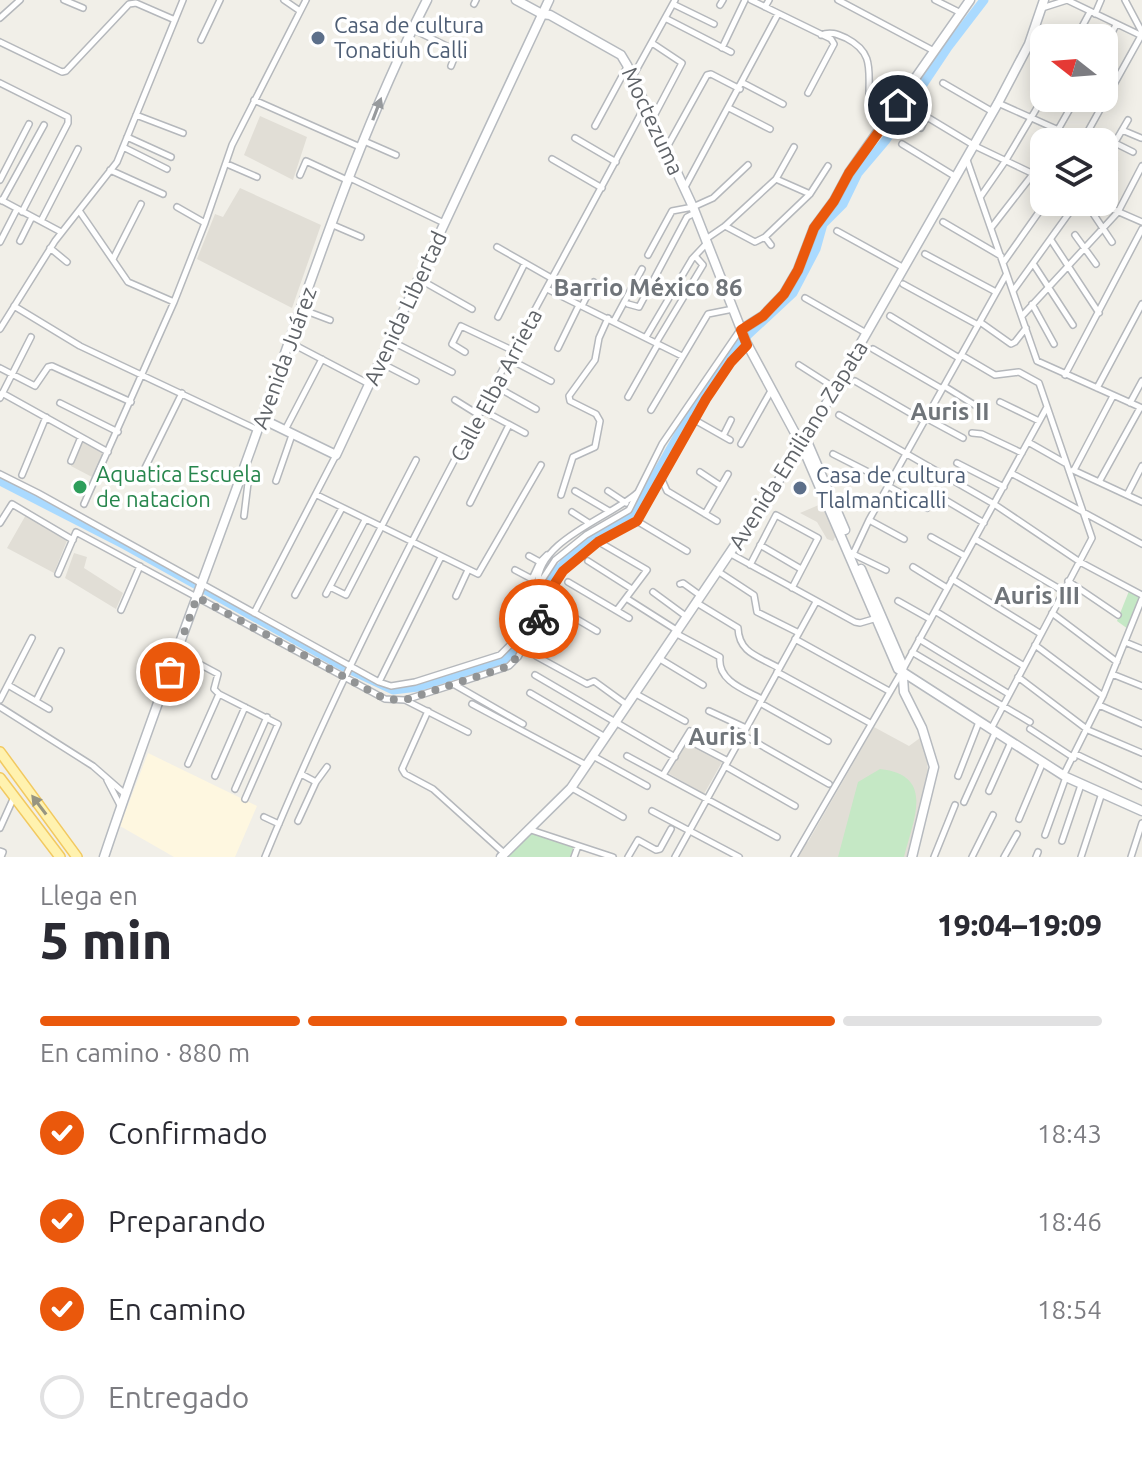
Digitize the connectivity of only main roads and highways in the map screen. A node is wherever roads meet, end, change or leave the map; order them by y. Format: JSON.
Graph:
{"nodes":[{"id":1,"x":0,"y":752,"type":"edge"},
{"id":2,"x":0,"y":778,"type":"edge"},
{"id":3,"x":60,"y":857,"type":"edge"},
{"id":4,"x":77,"y":857,"type":"edge"}],
"edges":[{"from":4,"to":1,"type":"main road","one_way":true},
{"from":2,"to":3,"type":"main road"}]}
